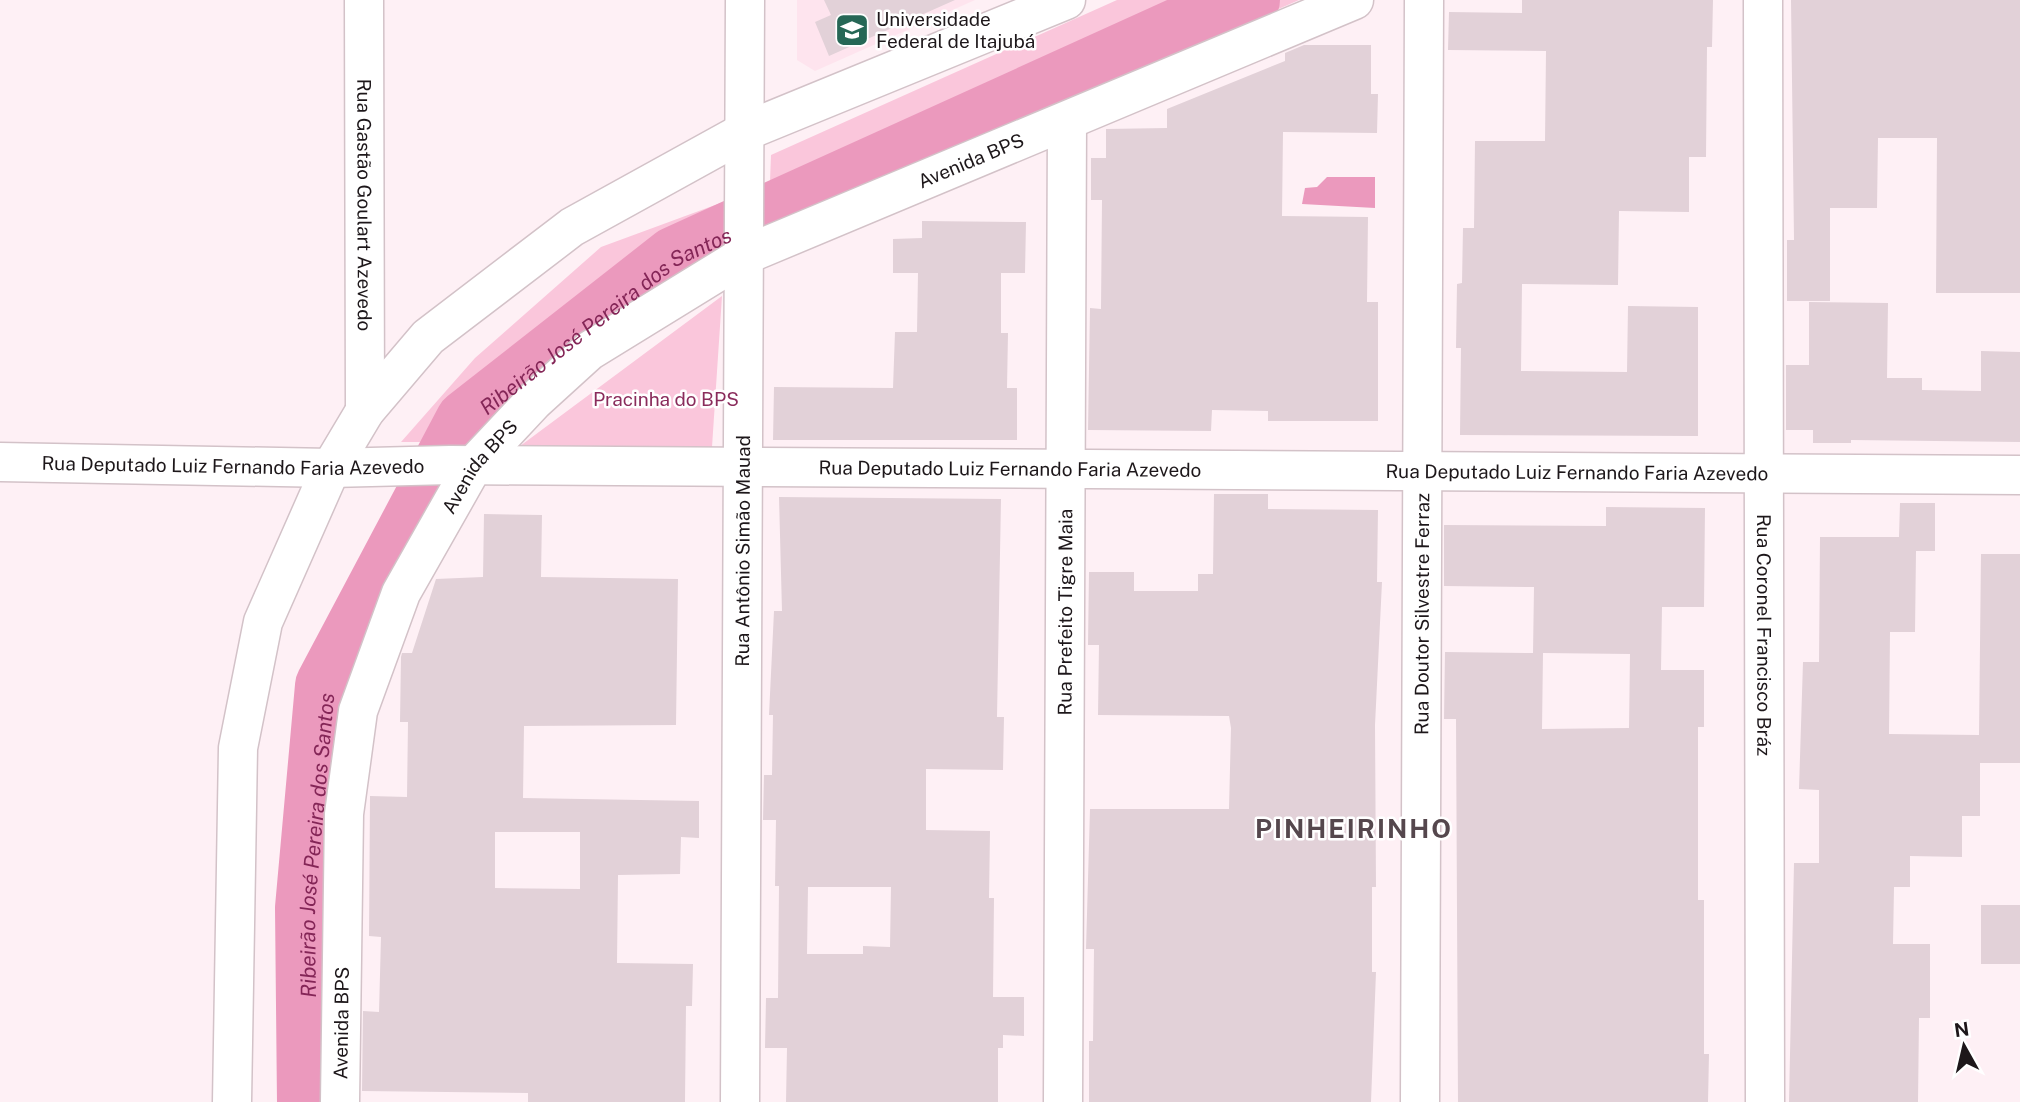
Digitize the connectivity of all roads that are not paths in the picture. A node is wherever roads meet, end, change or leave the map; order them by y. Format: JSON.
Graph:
{"nodes":[{"id":1,"x":365,"y":0,"type":"edge"},
{"id":2,"x":745,"y":0,"type":"edge"},
{"id":3,"x":1066,"y":0,"type":"edge"},
{"id":4,"x":1354,"y":0,"type":"edge"},
{"id":5,"x":1423,"y":0,"type":"edge"},
{"id":6,"x":1763,"y":0,"type":"edge"},
{"id":7,"x":1067,"y":122,"type":"junction"},
{"id":8,"x":747,"y":131,"type":"junction"},
{"id":9,"x":745,"y":242,"type":"junction"},
{"id":10,"x":365,"y":411,"type":"junction"},
{"id":11,"x":0,"y":462,"type":"edge"},
{"id":12,"x":461,"y":466,"type":"junction"},
{"id":13,"x":744,"y":467,"type":"junction"},
{"id":14,"x":331,"y":468,"type":"junction"},
{"id":15,"x":1065,"y":470,"type":"junction"},
{"id":16,"x":1422,"y":471,"type":"junction"},
{"id":17,"x":1761,"y":473,"type":"junction"},
{"id":18,"x":2020,"y":475,"type":"edge"},
{"id":19,"x":232,"y":1102,"type":"edge"},
{"id":20,"x":340,"y":1102,"type":"edge"},
{"id":21,"x":740,"y":1102,"type":"edge"},
{"id":22,"x":1063,"y":1102,"type":"edge"},
{"id":23,"x":1420,"y":1102,"type":"edge"},
{"id":24,"x":1765,"y":1102,"type":"edge"}],
"edges":[{"from":1,"to":10,"type":"street","name":"Rua Gastão Goulart Azevedo"},
{"from":2,"to":8,"type":"street","name":"Rua Antônio Simão Mauad"},
{"from":3,"to":8,"type":"street"},
{"from":4,"to":7,"type":"street","name":"Avenida BPS"},
{"from":5,"to":16,"type":"street","name":"Rua Doutor Silvestre Ferraz"},
{"from":6,"to":17,"type":"street","name":"Rua Coronel Francisco Bráz"},
{"from":7,"to":9,"type":"street","name":"Avenida BPS"},
{"from":7,"to":15,"type":"street","name":"Rua Prefeito Tigre Maia"},
{"from":8,"to":9,"type":"street","name":"Rua Antônio Simão Mauad"},
{"from":8,"to":10,"type":"street"},
{"from":9,"to":12,"type":"street","name":"Avenida BPS"},
{"from":9,"to":13,"type":"street","name":"Rua Antônio Simão Mauad"},
{"from":10,"to":14,"type":"street"},
{"from":11,"to":14,"type":"street","name":"Rua Deputado Luiz Fernando Faria Azevedo"},
{"from":12,"to":13,"type":"street","name":"Rua Deputado Luiz Fernando Faria Azevedo"},
{"from":12,"to":14,"type":"street","name":"Rua Deputado Luiz Fernando Faria Azevedo"},
{"from":12,"to":20,"type":"street","name":"Avenida BPS"},
{"from":13,"to":15,"type":"street","name":"Rua Deputado Luiz Fernando Faria Azevedo"},
{"from":13,"to":21,"type":"street","name":"Rua Antônio Simão Mauad"},
{"from":14,"to":19,"type":"street"},
{"from":15,"to":16,"type":"street","name":"Rua Deputado Luiz Fernando Faria Azevedo"},
{"from":15,"to":22,"type":"street","name":"Rua Prefeito Tigre Maia"},
{"from":16,"to":17,"type":"street","name":"Rua Deputado Luiz Fernando Faria Azevedo"},
{"from":16,"to":23,"type":"street","name":"Rua Doutor Silvestre Ferraz"},
{"from":17,"to":18,"type":"street","name":"Rua Deputado Luiz Fernando Faria Azevedo"},
{"from":17,"to":24,"type":"street","name":"Rua Coronel Francisco Bráz"}]}
